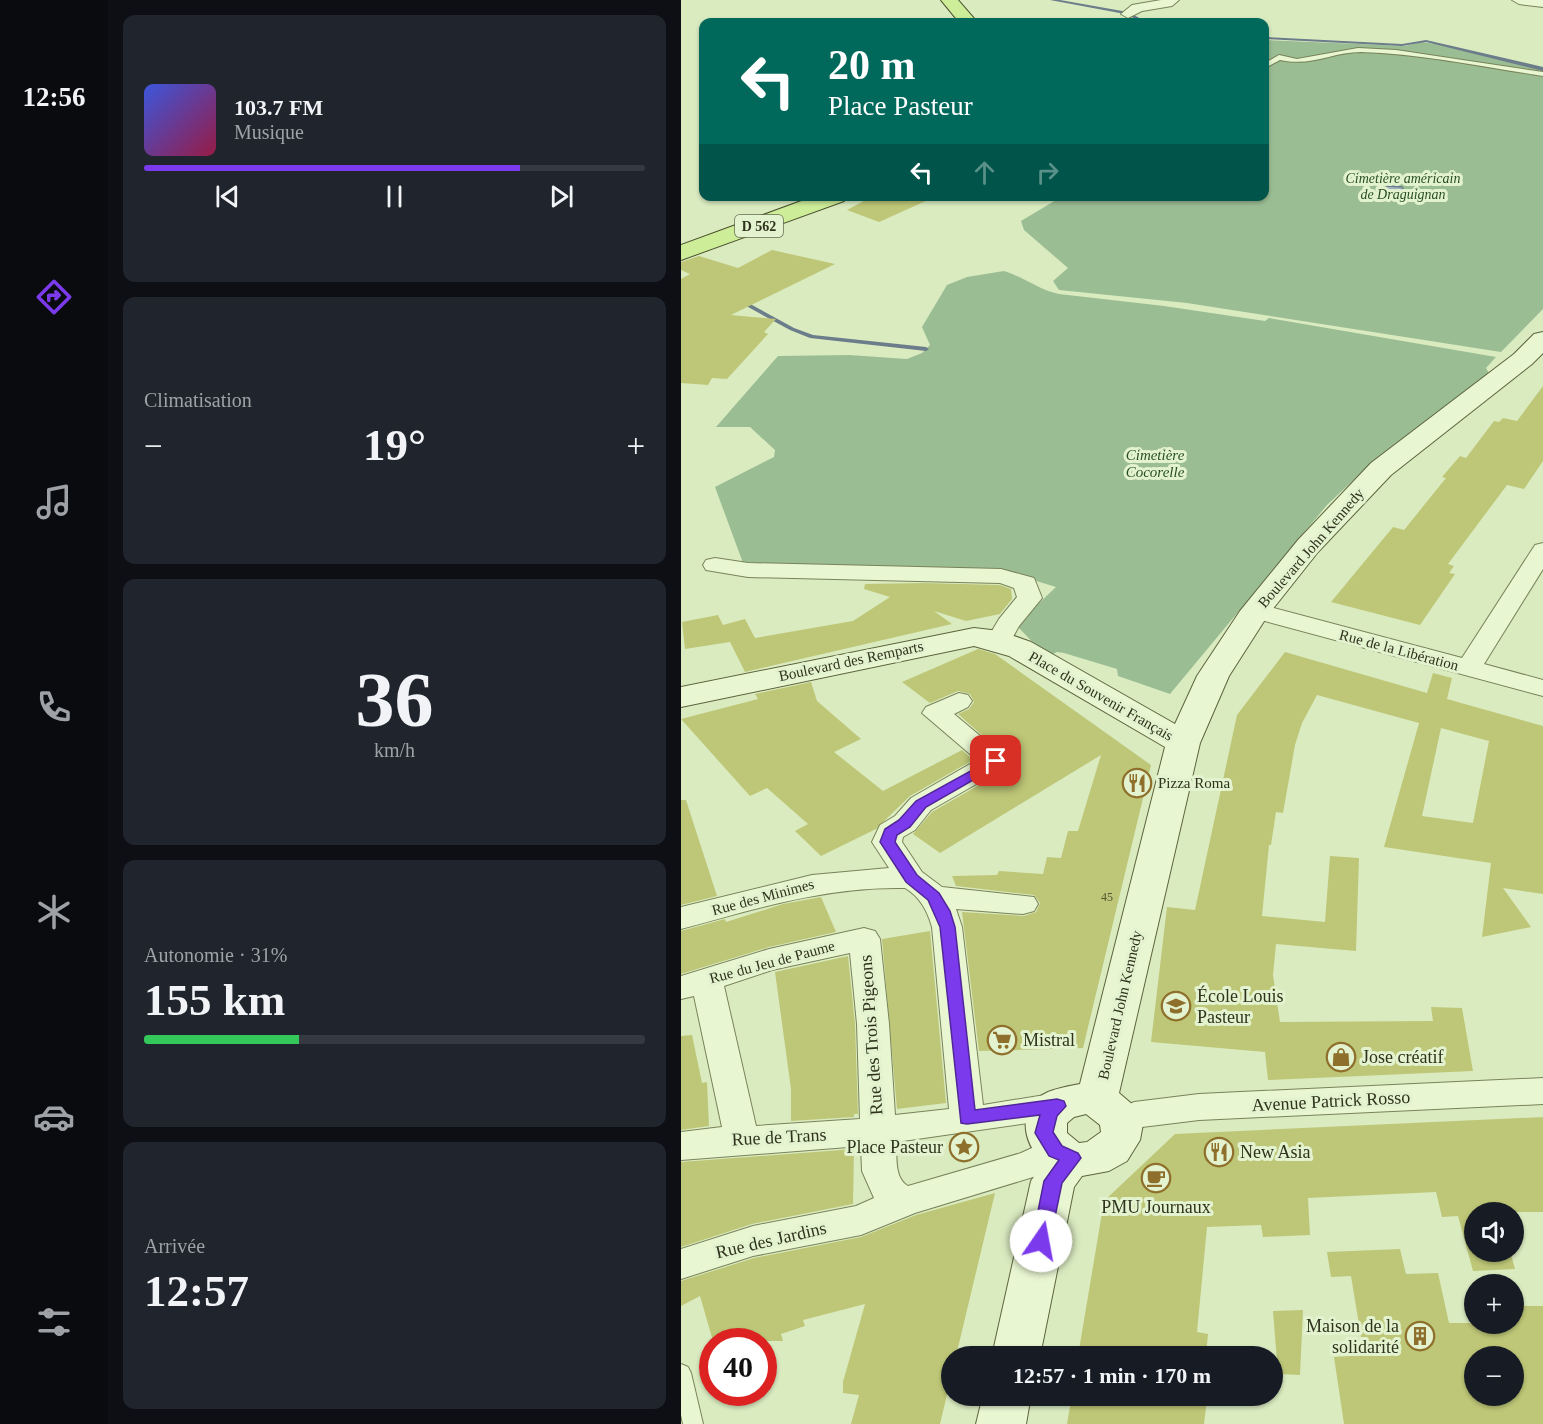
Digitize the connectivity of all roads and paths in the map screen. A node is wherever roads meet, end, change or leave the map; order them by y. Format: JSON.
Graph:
{"nodes":[{"id":1,"x":949,"y":0,"type":"edge"},
{"id":2,"x":1172,"y":0,"type":"edge"},
{"id":3,"x":1519,"y":0,"type":"edge"},
{"id":4,"x":1543,"y":3,"type":"edge"},
{"id":5,"x":1129,"y":12,"type":"dead end"},
{"id":6,"x":965,"y":18,"type":"edge"},
{"id":7,"x":1269,"y":63,"type":"edge"},
{"id":8,"x":1543,"y":74,"type":"edge"},
{"id":9,"x":822,"y":201,"type":"edge"},
{"id":10,"x":681,"y":253,"type":"edge"},
{"id":11,"x":1543,"y":339,"type":"edge"},
{"id":12,"x":1543,"y":550,"type":"edge"},
{"id":13,"x":715,"y":565,"type":"dead end"},
{"id":14,"x":1255,"y":611,"type":"junction"},
{"id":15,"x":1010,"y":645,"type":"junction"},
{"id":16,"x":1469,"y":668,"type":"junction"},
{"id":17,"x":1543,"y":688,"type":"edge"},
{"id":18,"x":681,"y":697,"type":"edge"},
{"id":19,"x":959,"y":701,"type":"dead end"},
{"id":20,"x":1183,"y":743,"type":"junction"},
{"id":21,"x":923,"y":887,"type":"junction"},
{"id":22,"x":1023,"y":904,"type":"dead end"},
{"id":23,"x":681,"y":918,"type":"edge"},
{"id":24,"x":864,"y":939,"type":"joint"},
{"id":25,"x":693,"y":984,"type":"edge"},
{"id":26,"x":1543,"y":1091,"type":"edge"},
{"id":27,"x":1092,"y":1109,"type":"junction"},
{"id":28,"x":967,"y":1118,"type":"junction"},
{"id":29,"x":877,"y":1131,"type":"junction"},
{"id":30,"x":742,"y":1139,"type":"junction"},
{"id":31,"x":681,"y":1146,"type":"edge"},
{"id":32,"x":1064,"y":1155,"type":"junction"},
{"id":33,"x":905,"y":1201,"type":"junction"},
{"id":34,"x":681,"y":1264,"type":"edge"},
{"id":35,"x":1018,"y":1346,"type":"edge"},
{"id":36,"x":681,"y":1373,"type":"edge"},
{"id":37,"x":1005,"y":1406,"type":"edge"},
{"id":38,"x":693,"y":1424,"type":"edge"},
{"id":39,"x":1001,"y":1424,"type":"edge"}],
"edges":[{"from":1,"to":6,"type":"main road"},
{"from":2,"to":5,"type":"street"},
{"from":3,"to":4,"type":"street"},
{"from":7,"to":8,"type":"lane"},
{"from":9,"to":10,"type":"main road","number":"D 562"},
{"from":11,"to":14,"type":"street","name":"Boulevard John Kennedy"},
{"from":12,"to":16,"type":"street"},
{"from":13,"to":15,"type":"street"},
{"from":14,"to":16,"type":"street","name":"Rue de la Libération"},
{"from":14,"to":20,"type":"street","name":"Boulevard John Kennedy"},
{"from":15,"to":18,"type":"street","name":"Boulevard des Remparts"},
{"from":15,"to":20,"type":"street","name":"Place du Souvenir Français"},
{"from":16,"to":17,"type":"street","name":"Rue de la Libération"},
{"from":19,"to":21,"type":"street"},
{"from":20,"to":27,"type":"street","name":"Boulevard John Kennedy"},
{"from":21,"to":22,"type":"street","name":"Rue des Minimes"},
{"from":21,"to":23,"type":"street","name":"Rue des Minimes"},
{"from":21,"to":28,"type":"street"},
{"from":24,"to":25,"type":"street","name":"Rue du Jeu de Paume"},
{"from":24,"to":29,"type":"street","name":"Rue des Trois Pigeons"},
{"from":25,"to":30,"type":"street"},
{"from":26,"to":27,"type":"street","name":"Avenue Patrick Rosso"},
{"from":27,"to":28,"type":"street"},
{"from":27,"to":32,"type":"street"},
{"from":27,"to":32,"type":"street"},
{"from":28,"to":29,"type":"street"},
{"from":29,"to":30,"type":"street","name":"Rue de Trans"},
{"from":29,"to":33,"type":"street"},
{"from":30,"to":31,"type":"street","name":"Rue de Trans"},
{"from":32,"to":33,"type":"street"},
{"from":32,"to":35,"type":"street"},
{"from":33,"to":34,"type":"street","name":"Rue des Jardins"},
{"from":36,"to":38,"type":"lane"},
{"from":37,"to":39,"type":"street"}]}
